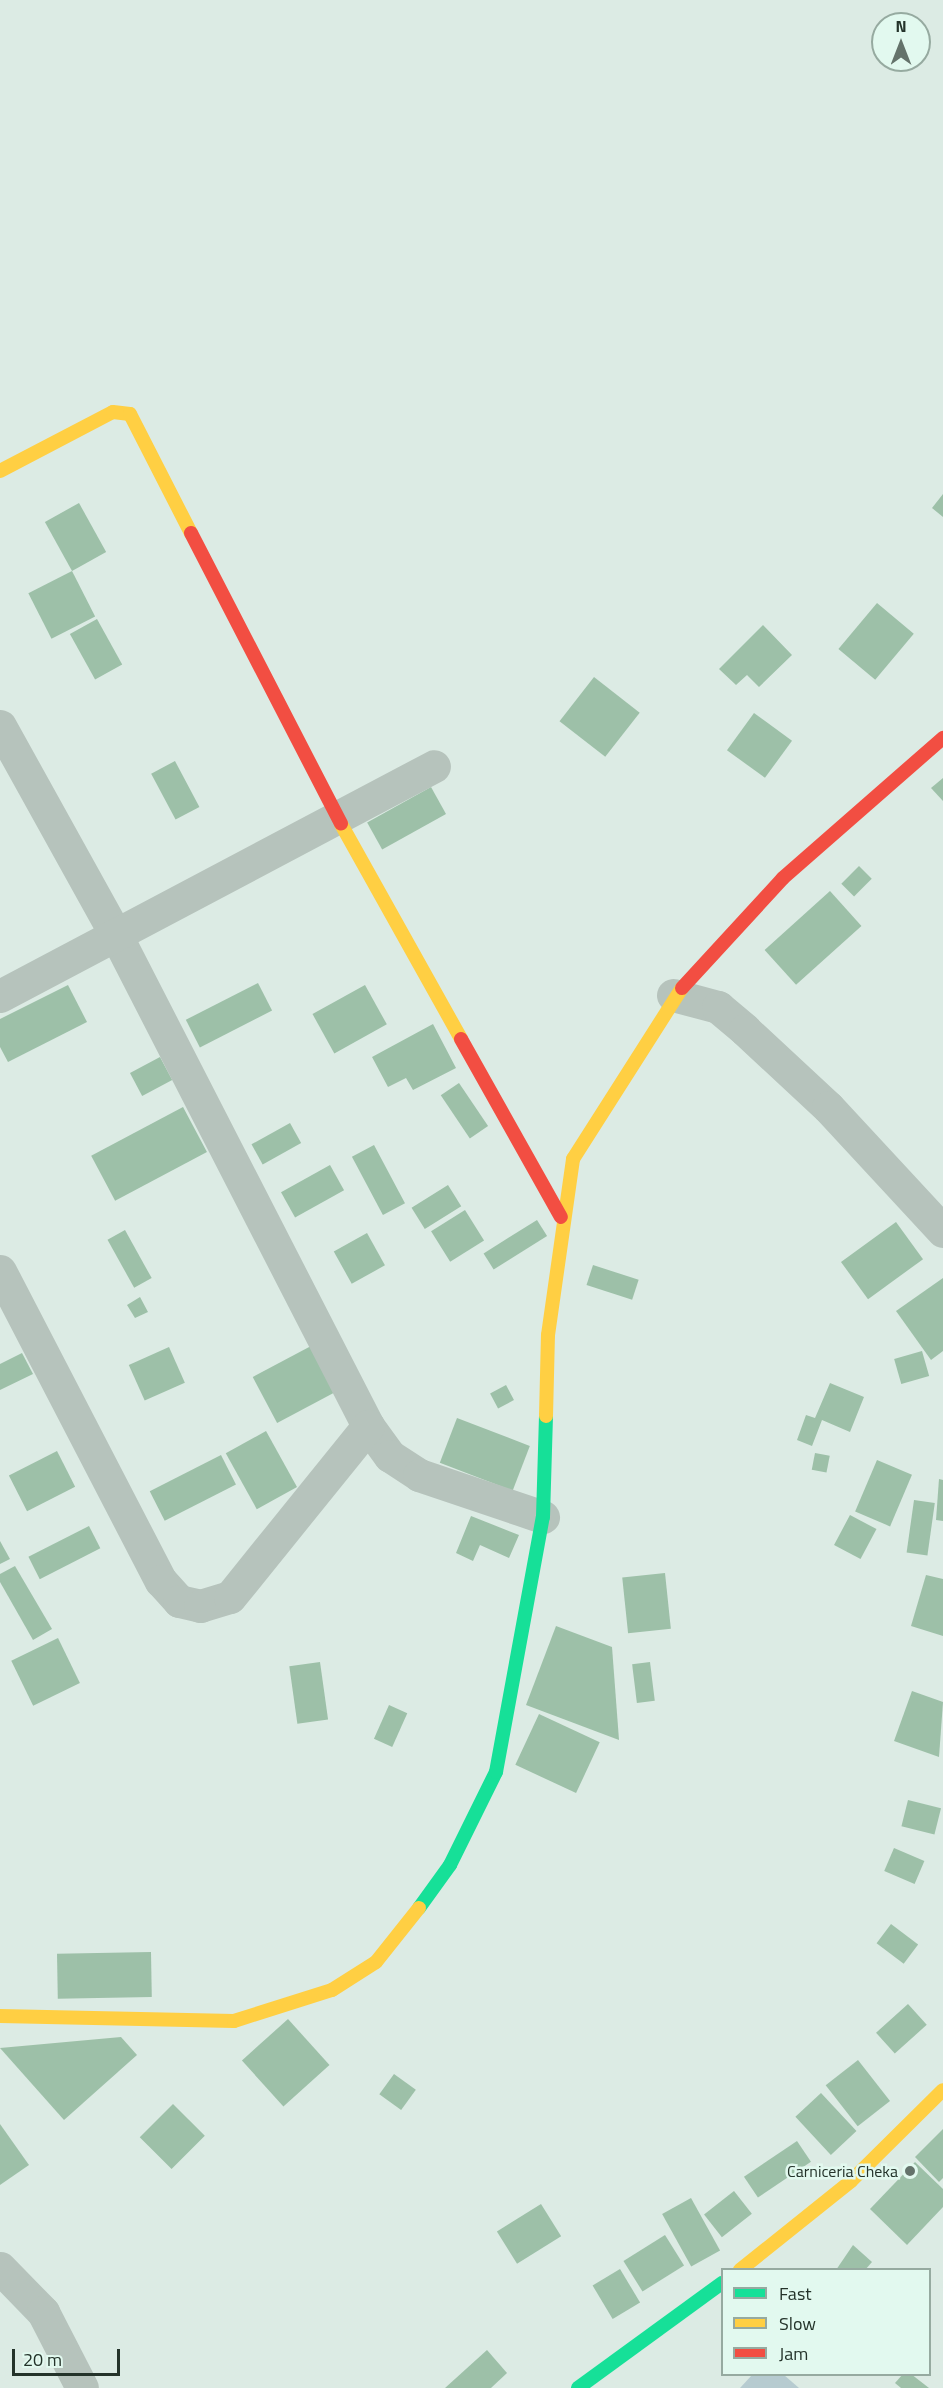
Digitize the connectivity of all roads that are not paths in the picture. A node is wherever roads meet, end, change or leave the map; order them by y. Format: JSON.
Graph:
{"nodes":[{"id":1,"x":0,"y":471,"type":"edge"},
{"id":2,"x":0,"y":726,"type":"edge"},
{"id":3,"x":943,"y":738,"type":"edge"},
{"id":4,"x":434,"y":766,"type":"dead end"},
{"id":5,"x":338,"y":819,"type":"junction"},
{"id":6,"x":116,"y":935,"type":"junction"},
{"id":7,"x":673,"y":995,"type":"junction"},
{"id":8,"x":0,"y":996,"type":"edge"},
{"id":9,"x":561,"y":1216,"type":"junction"},
{"id":10,"x":943,"y":1231,"type":"edge"},
{"id":11,"x":0,"y":1271,"type":"edge"},
{"id":12,"x":368,"y":1426,"type":"junction"},
{"id":13,"x":543,"y":1518,"type":"junction"},
{"id":14,"x":0,"y":2016,"type":"edge"},
{"id":15,"x":943,"y":2090,"type":"edge"},
{"id":16,"x":0,"y":2268,"type":"edge"},
{"id":17,"x":742,"y":2268,"type":"edge"},
{"id":18,"x":721,"y":2284,"type":"edge"},
{"id":19,"x":82,"y":2388,"type":"edge"},
{"id":20,"x":578,"y":2388,"type":"edge"}],
"edges":[{"from":1,"to":5,"type":"street"},
{"from":2,"to":6,"type":"street"},
{"from":3,"to":7,"type":"street"},
{"from":4,"to":5,"type":"street"},
{"from":5,"to":6,"type":"street"},
{"from":5,"to":9,"type":"street"},
{"from":6,"to":8,"type":"street"},
{"from":6,"to":12,"type":"street"},
{"from":7,"to":9,"type":"street"},
{"from":7,"to":10,"type":"street"},
{"from":9,"to":13,"type":"street"},
{"from":11,"to":12,"type":"street"},
{"from":12,"to":13,"type":"street"},
{"from":13,"to":14,"type":"street"},
{"from":15,"to":17,"type":"street"},
{"from":16,"to":19,"type":"street"},
{"from":18,"to":20,"type":"street"}]}
